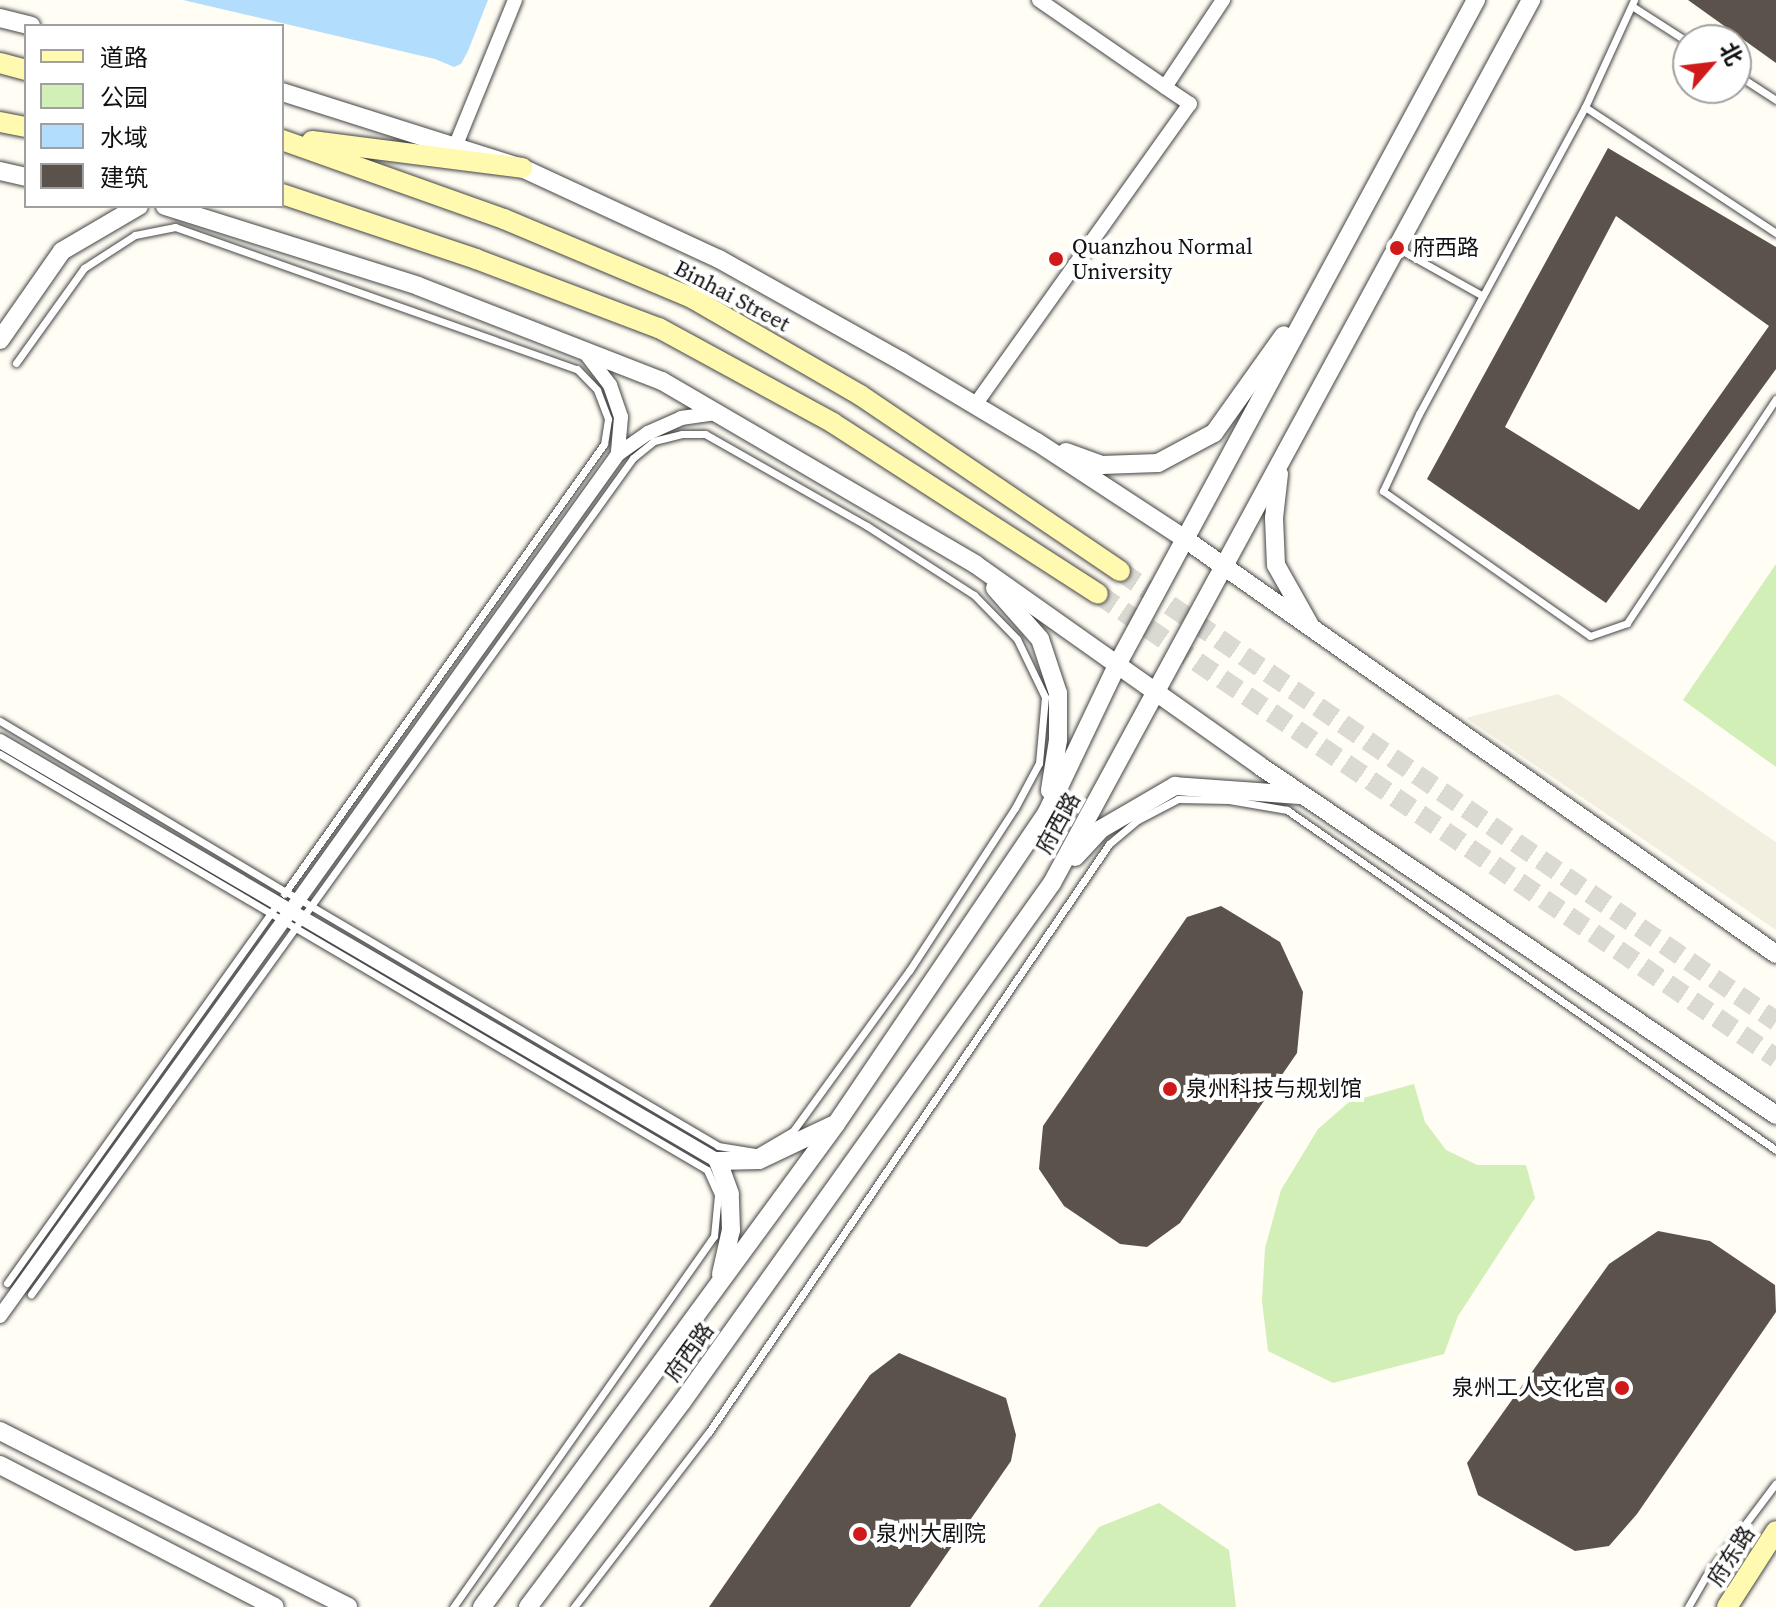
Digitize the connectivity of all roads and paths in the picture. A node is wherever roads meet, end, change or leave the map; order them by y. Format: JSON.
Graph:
{"nodes":[{"id":1,"x":515,"y":0,"type":"edge"},
{"id":2,"x":1039,"y":0,"type":"edge"},
{"id":3,"x":1223,"y":0,"type":"edge"},
{"id":4,"x":1476,"y":0,"type":"edge"},
{"id":5,"x":1531,"y":0,"type":"edge"},
{"id":6,"x":1633,"y":3,"type":"edge"},
{"id":7,"x":0,"y":18,"type":"edge"},
{"id":8,"x":24,"y":24,"type":"edge"},
{"id":9,"x":1672,"y":31,"type":"edge"},
{"id":10,"x":0,"y":63,"type":"edge"},
{"id":11,"x":24,"y":69,"type":"edge"},
{"id":12,"x":1752,"y":84,"type":"edge"},
{"id":13,"x":1165,"y":87,"type":"junction"},
{"id":14,"x":284,"y":93,"type":"edge"},
{"id":15,"x":1776,"y":100,"type":"edge"},
{"id":16,"x":1585,"y":107,"type":"junction"},
{"id":17,"x":0,"y":122,"type":"edge"},
{"id":18,"x":24,"y":127,"type":"edge"},
{"id":19,"x":284,"y":139,"type":"edge"},
{"id":20,"x":284,"y":140,"type":"edge"},
{"id":21,"x":455,"y":147,"type":"junction"},
{"id":22,"x":522,"y":168,"type":"junction"},
{"id":23,"x":0,"y":171,"type":"edge"},
{"id":24,"x":24,"y":177,"type":"edge"},
{"id":25,"x":284,"y":195,"type":"edge"},
{"id":26,"x":136,"y":208,"type":"edge"},
{"id":27,"x":171,"y":208,"type":"edge"},
{"id":28,"x":1776,"y":233,"type":"edge"},
{"id":29,"x":1397,"y":248,"type":"junction"},
{"id":30,"x":1333,"y":264,"type":"junction"},
{"id":31,"x":1483,"y":296,"type":"junction"},
{"id":32,"x":0,"y":340,"type":"edge"},
{"id":33,"x":584,"y":351,"type":"junction"},
{"id":34,"x":16,"y":363,"type":"dead end"},
{"id":35,"x":1776,"y":399,"type":"edge"},
{"id":36,"x":975,"y":405,"type":"junction"},
{"id":37,"x":716,"y":413,"type":"junction"},
{"id":38,"x":1037,"y":442,"type":"junction"},
{"id":39,"x":618,"y":454,"type":"junction"},
{"id":40,"x":1280,"y":466,"type":"junction"},
{"id":41,"x":1185,"y":539,"type":"junction"},
{"id":42,"x":975,"y":564,"type":"junction"},
{"id":43,"x":1224,"y":569,"type":"junction"},
{"id":44,"x":1120,"y":571,"type":"tunnel mouth"},
{"id":45,"x":1098,"y":594,"type":"tunnel mouth"},
{"id":46,"x":1312,"y":630,"type":"junction"},
{"id":47,"x":1117,"y":665,"type":"junction"},
{"id":48,"x":1157,"y":693,"type":"junction"},
{"id":49,"x":0,"y":721,"type":"edge"},
{"id":50,"x":0,"y":741,"type":"edge"},
{"id":51,"x":0,"y":754,"type":"edge"},
{"id":52,"x":1302,"y":795,"type":"junction"},
{"id":53,"x":1047,"y":812,"type":"junction"},
{"id":54,"x":1052,"y":883,"type":"junction"},
{"id":55,"x":291,"y":910,"type":"junction"},
{"id":56,"x":1776,"y":954,"type":"edge"},
{"id":57,"x":1776,"y":1115,"type":"edge"},
{"id":58,"x":836,"y":1124,"type":"junction"},
{"id":59,"x":1776,"y":1150,"type":"edge"},
{"id":60,"x":718,"y":1161,"type":"junction"},
{"id":61,"x":7,"y":1283,"type":"dead end"},
{"id":62,"x":720,"y":1283,"type":"junction"},
{"id":63,"x":31,"y":1295,"type":"dead end"},
{"id":64,"x":0,"y":1316,"type":"edge"},
{"id":65,"x":0,"y":1431,"type":"edge"},
{"id":66,"x":0,"y":1465,"type":"edge"},
{"id":67,"x":1776,"y":1483,"type":"edge"},
{"id":68,"x":1776,"y":1531,"type":"edge"},
{"id":69,"x":275,"y":1607,"type":"edge"},
{"id":70,"x":348,"y":1607,"type":"edge"},
{"id":71,"x":453,"y":1607,"type":"edge"},
{"id":72,"x":482,"y":1607,"type":"edge"},
{"id":73,"x":528,"y":1607,"type":"edge"},
{"id":74,"x":574,"y":1607,"type":"edge"},
{"id":75,"x":1688,"y":1607,"type":"edge"},
{"id":76,"x":1727,"y":1607,"type":"edge"}],
"edges":[{"from":1,"to":21,"type":"street"},
{"from":2,"to":13,"type":"street"},
{"from":3,"to":13,"type":"street"},
{"from":4,"to":30,"type":"street","name":"府西路"},
{"from":5,"to":29,"type":"street","name":"府西路"},
{"from":6,"to":9,"type":"lane"},
{"from":6,"to":16,"type":"lane"},
{"from":7,"to":8,"type":"street"},
{"from":10,"to":11,"type":"main road"},
{"from":12,"to":15,"type":"lane"},
{"from":13,"to":36,"type":"street"},
{"from":14,"to":21,"type":"street"},
{"from":16,"to":28,"type":"lane"},
{"from":16,"to":31,"type":"lane"},
{"from":17,"to":18,"type":"main road"},
{"from":19,"to":22,"type":"main road"},
{"from":20,"to":44,"type":"main road","name":"Binhai Street"},
{"from":21,"to":22,"type":"street"},
{"from":22,"to":36,"type":"street"},
{"from":23,"to":24,"type":"street"},
{"from":25,"to":45,"type":"main road"},
{"from":26,"to":32,"type":"street"},
{"from":27,"to":33,"type":"street"},
{"from":29,"to":31,"type":"lane"},
{"from":29,"to":40,"type":"street","name":"府西路"},
{"from":30,"to":38,"type":"street"},
{"from":30,"to":41,"type":"street","name":"府西路"},
{"from":31,"to":35,"type":"lane"},
{"from":33,"to":37,"type":"street"},
{"from":33,"to":39,"type":"street"},
{"from":34,"to":55,"type":"lane"},
{"from":36,"to":38,"type":"street"},
{"from":37,"to":39,"type":"street"},
{"from":37,"to":42,"type":"street"},
{"from":38,"to":41,"type":"street"},
{"from":39,"to":55,"type":"street"},
{"from":40,"to":43,"type":"street","name":"府西路"},
{"from":40,"to":46,"type":"street"},
{"from":41,"to":43,"type":"street"},
{"from":41,"to":47,"type":"street","name":"府西路"},
{"from":42,"to":47,"type":"street"},
{"from":42,"to":53,"type":"street"},
{"from":43,"to":46,"type":"street"},
{"from":43,"to":48,"type":"street","name":"府西路"},
{"from":46,"to":56,"type":"street"},
{"from":47,"to":48,"type":"street"},
{"from":47,"to":53,"type":"street","name":"府西路"},
{"from":48,"to":52,"type":"street"},
{"from":48,"to":54,"type":"street","name":"府西路"},
{"from":49,"to":55,"type":"lane"},
{"from":50,"to":55,"type":"street"},
{"from":51,"to":55,"type":"lane"},
{"from":52,"to":54,"type":"street"},
{"from":52,"to":57,"type":"street"},
{"from":53,"to":58,"type":"street","name":"府西路"},
{"from":54,"to":73,"type":"street","name":"府西路"},
{"from":55,"to":55,"type":"lane"},
{"from":55,"to":60,"type":"street"},
{"from":55,"to":61,"type":"lane"},
{"from":55,"to":63,"type":"lane"},
{"from":55,"to":64,"type":"street"},
{"from":55,"to":71,"type":"lane"},
{"from":58,"to":60,"type":"street"},
{"from":58,"to":62,"type":"street","name":"府西路"},
{"from":59,"to":74,"type":"lane"},
{"from":60,"to":62,"type":"street"},
{"from":62,"to":72,"type":"street","name":"府西路"},
{"from":65,"to":70,"type":"street"},
{"from":66,"to":69,"type":"street"},
{"from":67,"to":75,"type":"lane"},
{"from":68,"to":76,"type":"main road","name":"府东路"}]}
